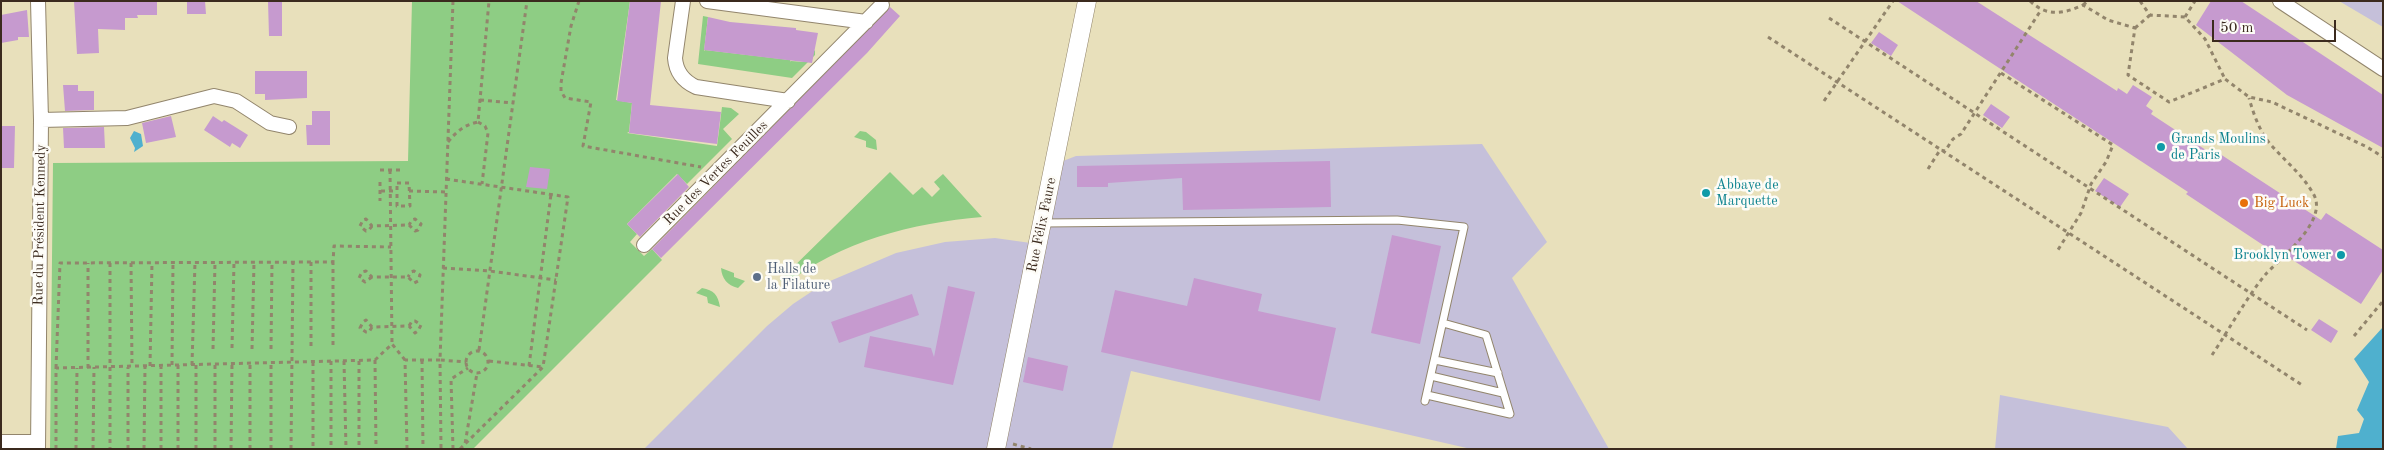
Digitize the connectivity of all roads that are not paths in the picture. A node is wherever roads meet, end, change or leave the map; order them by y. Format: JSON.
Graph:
{"nodes":[{"id":1,"x":38,"y":1,"type":"edge"},
{"id":2,"x":683,"y":1,"type":"edge"},
{"id":3,"x":708,"y":1,"type":"edge"},
{"id":4,"x":792,"y":1,"type":"edge"},
{"id":5,"x":1087,"y":1,"type":"edge"},
{"id":6,"x":2280,"y":1,"type":"edge"},
{"id":7,"x":882,"y":4,"type":"dead end"},
{"id":8,"x":804,"y":14,"type":"junction"},
{"id":9,"x":866,"y":22,"type":"junction"},
{"id":10,"x":2383,"y":69,"type":"edge"},
{"id":11,"x":788,"y":101,"type":"junction"},
{"id":12,"x":41,"y":120,"type":"junction"},
{"id":13,"x":289,"y":127,"type":"dead end"},
{"id":14,"x":1042,"y":223,"type":"junction"},
{"id":15,"x":644,"y":245,"type":"dead end"},
{"id":16,"x":1443,"y":323,"type":"junction"},
{"id":17,"x":1434,"y":360,"type":"junction"},
{"id":18,"x":1498,"y":374,"type":"junction"},
{"id":19,"x":1431,"y":376,"type":"junction"},
{"id":20,"x":1503,"y":393,"type":"junction"},
{"id":21,"x":1,"y":442,"type":"edge"},
{"id":22,"x":38,"y":445,"type":"edge"},
{"id":23,"x":996,"y":449,"type":"edge"}],
"edges":[{"from":1,"to":12,"type":"street","name":"Rue du Président Kennedy"},
{"from":2,"to":11,"type":"street","name":"Rue des Vertes Feuilles"},
{"from":3,"to":8,"type":"street"},
{"from":4,"to":8,"type":"street"},
{"from":5,"to":14,"type":"street","name":"Rue Félix Faure"},
{"from":6,"to":10,"type":"street"},
{"from":7,"to":9,"type":"street","name":"Rue des Vertes Feuilles"},
{"from":8,"to":9,"type":"street"},
{"from":9,"to":11,"type":"street","name":"Rue des Vertes Feuilles"},
{"from":11,"to":15,"type":"street","name":"Rue des Vertes Feuilles"},
{"from":12,"to":13,"type":"street"},
{"from":12,"to":22,"type":"street","name":"Rue du Président Kennedy"},
{"from":14,"to":16,"type":"lane"},
{"from":14,"to":23,"type":"street","name":"Rue Félix Faure"},
{"from":16,"to":17,"type":"lane"},
{"from":16,"to":18,"type":"lane"},
{"from":17,"to":18,"type":"lane"},
{"from":17,"to":19,"type":"lane"},
{"from":18,"to":20,"type":"lane"},
{"from":19,"to":20,"type":"lane"},
{"from":19,"to":20,"type":"lane"},
{"from":21,"to":22,"type":"street"}]}
